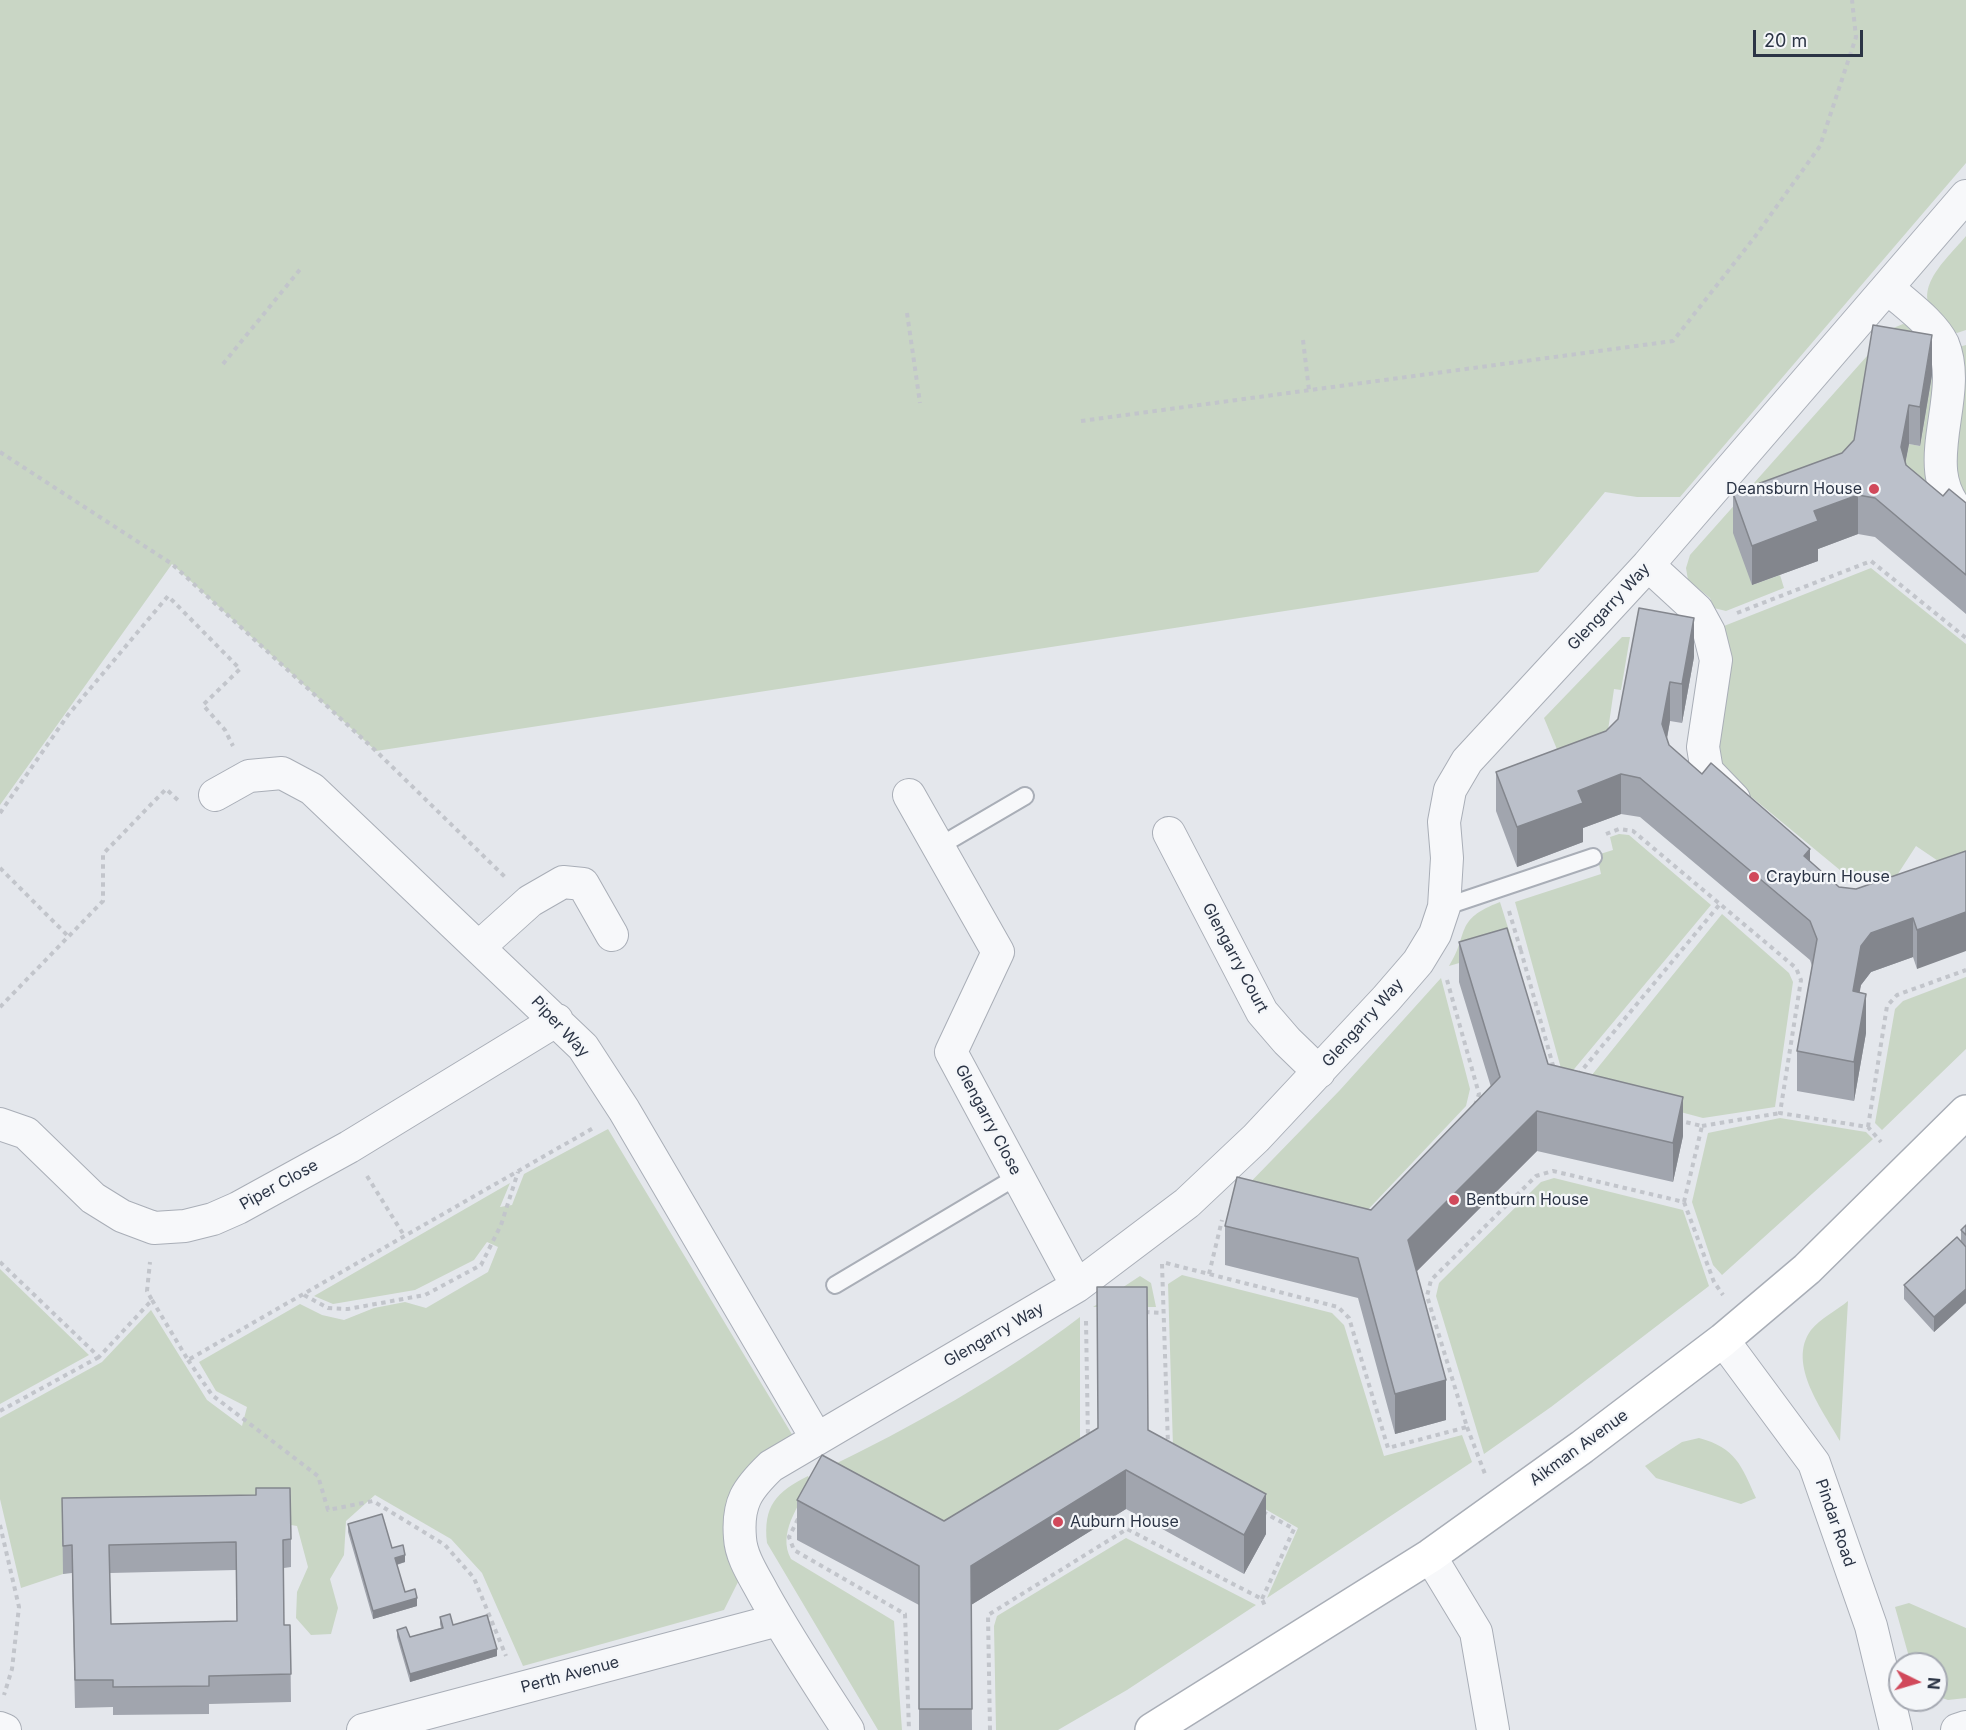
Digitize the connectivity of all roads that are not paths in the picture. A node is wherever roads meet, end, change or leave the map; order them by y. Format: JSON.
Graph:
{"nodes":[{"id":1,"x":1966,"y":196,"type":"edge"},
{"id":2,"x":1888,"y":288,"type":"junction"},
{"id":3,"x":1966,"y":519,"type":"edge"},
{"id":4,"x":1648,"y":565,"type":"junction"},
{"id":5,"x":215,"y":795,"type":"road end"},
{"id":6,"x":909,"y":795,"type":"dead end"},
{"id":7,"x":1025,"y":796,"type":"dead end"},
{"id":8,"x":1755,"y":817,"type":"edge"},
{"id":9,"x":1169,"y":833,"type":"dead end"},
{"id":10,"x":938,"y":847,"type":"junction"},
{"id":11,"x":1593,"y":857,"type":"road end"},
{"id":12,"x":1444,"y":907,"type":"junction"},
{"id":13,"x":612,"y":935,"type":"dead end"},
{"id":14,"x":479,"y":947,"type":"junction"},
{"id":15,"x":557,"y":1020,"type":"junction"},
{"id":16,"x":1319,"y":1072,"type":"junction"},
{"id":17,"x":1966,"y":1112,"type":"edge"},
{"id":18,"x":0,"y":1124,"type":"edge"},
{"id":19,"x":1018,"y":1176,"type":"junction"},
{"id":20,"x":835,"y":1284,"type":"dead end"},
{"id":21,"x":1082,"y":1299,"type":"junction"},
{"id":22,"x":1732,"y":1332,"type":"junction"},
{"id":23,"x":817,"y":1439,"type":"junction"},
{"id":24,"x":1430,"y":1556,"type":"junction"},
{"id":25,"x":778,"y":1620,"type":"junction"},
{"id":26,"x":1966,"y":1727,"type":"edge"},
{"id":27,"x":0,"y":1728,"type":"edge"},
{"id":28,"x":5,"y":1730,"type":"edge"},
{"id":29,"x":363,"y":1730,"type":"edge"},
{"id":30,"x":848,"y":1730,"type":"edge"},
{"id":31,"x":1152,"y":1730,"type":"edge"},
{"id":32,"x":1493,"y":1730,"type":"edge"},
{"id":33,"x":1896,"y":1730,"type":"edge"},
{"id":34,"x":1957,"y":1730,"type":"edge"}],
"edges":[{"from":1,"to":2,"type":"street","name":"Glengarry Way"},
{"from":2,"to":3,"type":"street"},
{"from":2,"to":4,"type":"street","name":"Glengarry Way"},
{"from":4,"to":8,"type":"street"},
{"from":4,"to":12,"type":"street","name":"Glengarry Way"},
{"from":5,"to":14,"type":"street","name":"Piper Way"},
{"from":6,"to":10,"type":"street","name":"Glengarry Close"},
{"from":7,"to":10,"type":"lane"},
{"from":9,"to":16,"type":"street","name":"Glengarry Court"},
{"from":10,"to":19,"type":"street","name":"Glengarry Close"},
{"from":11,"to":12,"type":"lane"},
{"from":12,"to":16,"type":"street","name":"Glengarry Way"},
{"from":13,"to":14,"type":"street"},
{"from":14,"to":15,"type":"street","name":"Piper Way"},
{"from":15,"to":18,"type":"street","name":"Piper Close"},
{"from":15,"to":23,"type":"street","name":"Piper Way"},
{"from":16,"to":21,"type":"street","name":"Glengarry Way"},
{"from":17,"to":22,"type":"street","name":"Aikman Avenue"},
{"from":19,"to":20,"type":"lane"},
{"from":19,"to":21,"type":"street","name":"Glengarry Close"},
{"from":21,"to":23,"type":"street","name":"Glengarry Way"},
{"from":22,"to":24,"type":"street","name":"Aikman Avenue"},
{"from":22,"to":33,"type":"street","name":"Pindar Road"},
{"from":23,"to":25,"type":"street","name":"Glengarry Way"},
{"from":24,"to":31,"type":"street","name":"Aikman Avenue"},
{"from":24,"to":32,"type":"street"},
{"from":25,"to":29,"type":"street","name":"Perth Avenue"},
{"from":25,"to":30,"type":"street","name":"Glengarry Way"},
{"from":26,"to":34,"type":"street"},
{"from":27,"to":28,"type":"street"}]}
